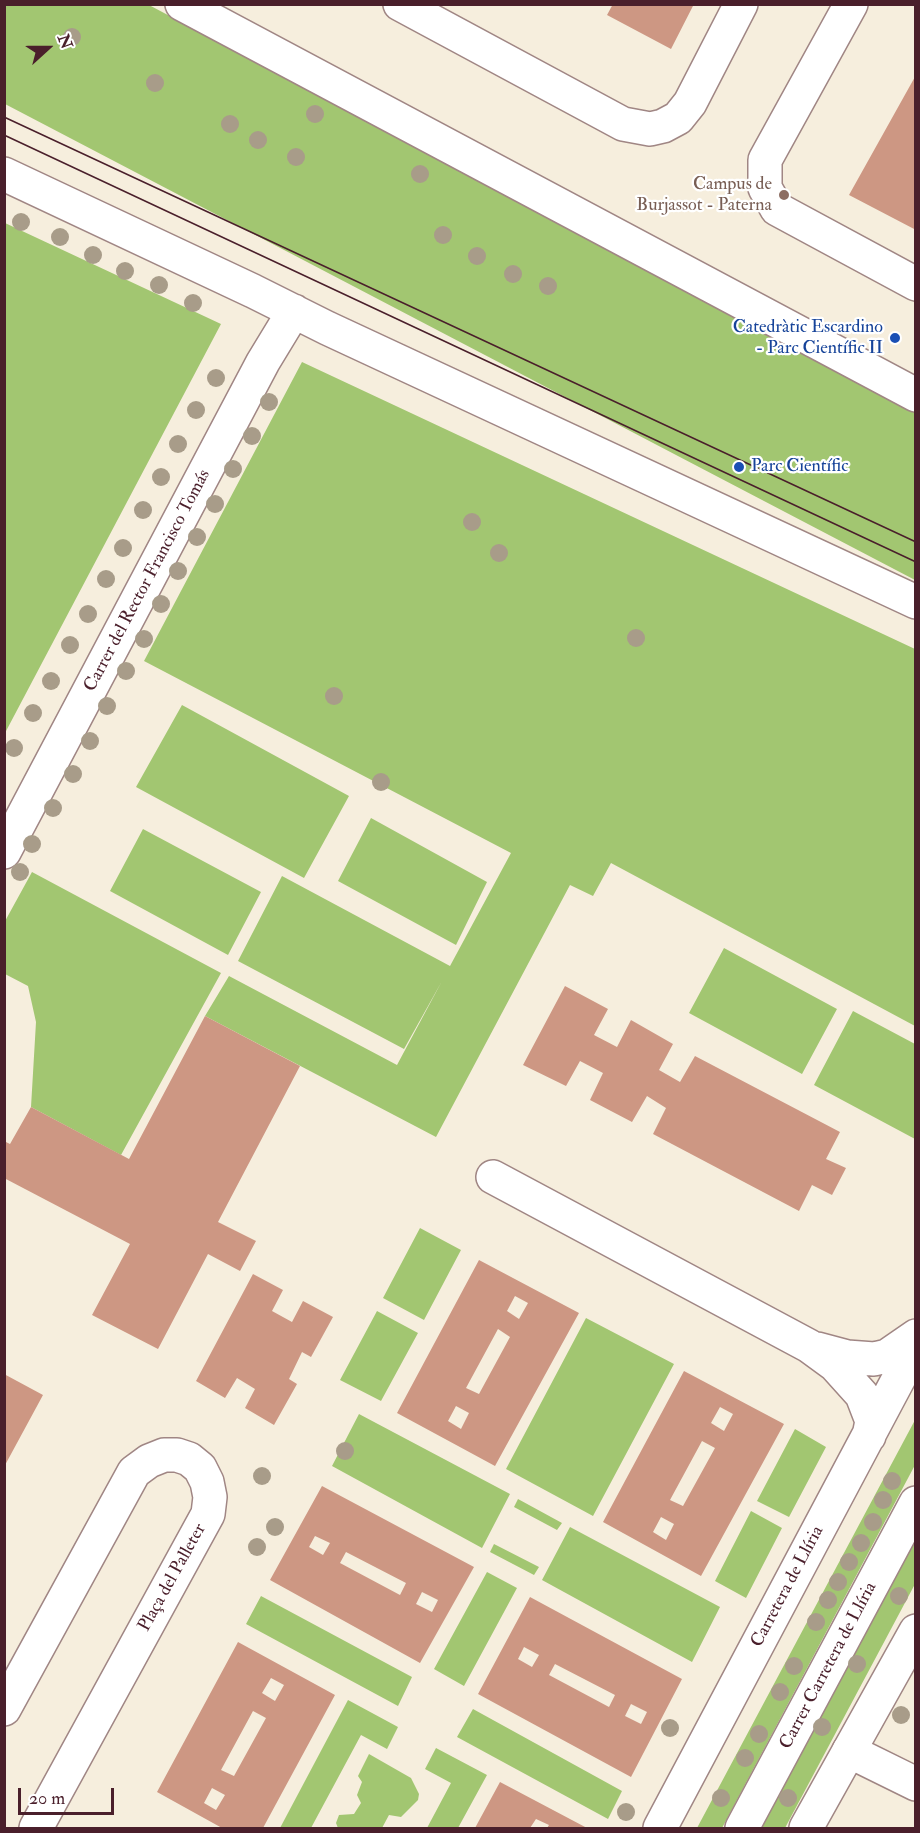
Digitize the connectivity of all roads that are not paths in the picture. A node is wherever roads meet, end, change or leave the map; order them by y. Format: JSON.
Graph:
{"nodes":[{"id":1,"x":182,"y":4,"type":"edge"},
{"id":2,"x":400,"y":4,"type":"edge"},
{"id":3,"x":741,"y":4,"type":"edge"},
{"id":4,"x":851,"y":4,"type":"edge"},
{"id":5,"x":4,"y":174,"type":"edge"},
{"id":6,"x":915,"y":284,"type":"edge"},
{"id":7,"x":294,"y":311,"type":"junction"},
{"id":8,"x":915,"y":395,"type":"edge"},
{"id":9,"x":915,"y":602,"type":"edge"},
{"id":10,"x":4,"y":852,"type":"edge"},
{"id":11,"x":493,"y":1178,"type":"dead end"},
{"id":12,"x":915,"y":1336,"type":"edge"},
{"id":13,"x":809,"y":1346,"type":"junction"},
{"id":14,"x":915,"y":1346,"type":"edge"},
{"id":15,"x":869,"y":1436,"type":"junction"},
{"id":16,"x":915,"y":1503,"type":"edge"},
{"id":17,"x":915,"y":1631,"type":"edge"},
{"id":18,"x":4,"y":1709,"type":"edge"},
{"id":19,"x":849,"y":1751,"type":"junction"},
{"id":20,"x":915,"y":1784,"type":"edge"},
{"id":21,"x":36,"y":1828,"type":"edge"},
{"id":22,"x":660,"y":1828,"type":"edge"},
{"id":23,"x":742,"y":1828,"type":"edge"},
{"id":24,"x":806,"y":1828,"type":"edge"}],
"edges":[{"from":1,"to":8,"type":"street"},
{"from":2,"to":3,"type":"street"},
{"from":4,"to":6,"type":"street"},
{"from":5,"to":7,"type":"street"},
{"from":7,"to":9,"type":"street"},
{"from":7,"to":10,"type":"street","name":"Carrer del Rector Francisco Tomás"},
{"from":11,"to":13,"type":"street"},
{"from":12,"to":13,"type":"street"},
{"from":13,"to":15,"type":"street"},
{"from":14,"to":15,"type":"street","name":"Carretera de Llíria"},
{"from":15,"to":22,"type":"street","name":"Carretera de Llíria"},
{"from":16,"to":23,"type":"street","name":"Carrer Carretera de Llíria"},
{"from":17,"to":19,"type":"street"},
{"from":18,"to":21,"type":"street","name":"Plaça del Palleter"},
{"from":19,"to":20,"type":"street"},
{"from":19,"to":24,"type":"street"}]}
